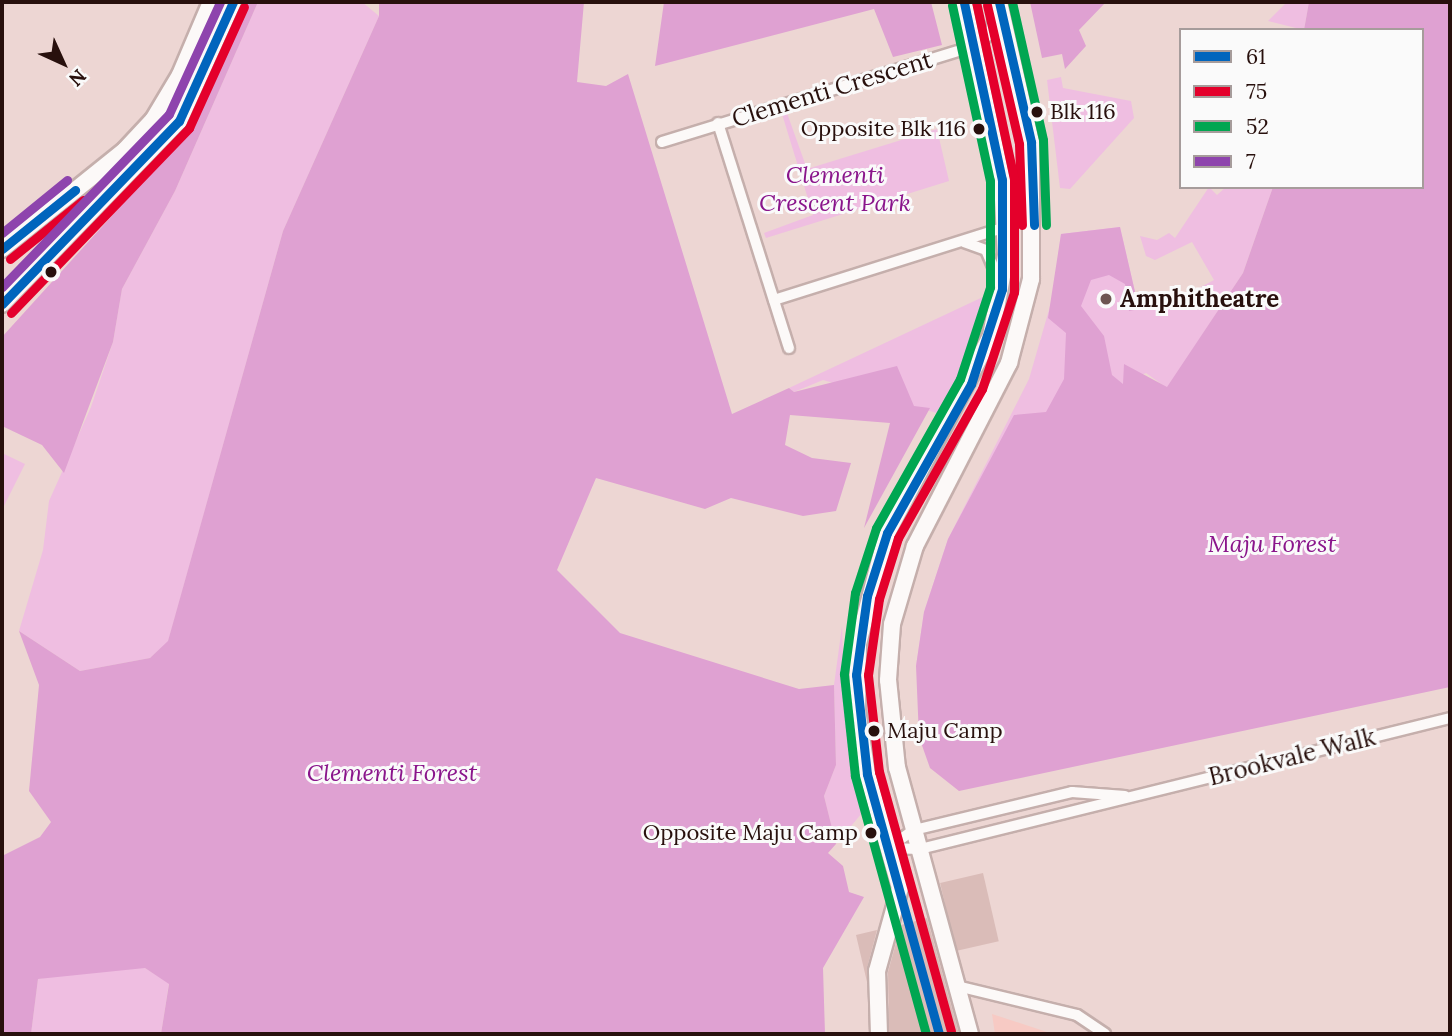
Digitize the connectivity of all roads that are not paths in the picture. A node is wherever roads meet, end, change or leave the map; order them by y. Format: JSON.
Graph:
{"nodes":[{"id":1,"x":211,"y":2,"type":"edge"},
{"id":2,"x":233,"y":2,"type":"edge"},
{"id":3,"x":964,"y":2,"type":"edge"},
{"id":4,"x":998,"y":2,"type":"edge"},
{"id":5,"x":975,"y":46,"type":"junction"},
{"id":6,"x":718,"y":123,"type":"junction"},
{"id":7,"x":662,"y":142,"type":"dead end"},
{"id":8,"x":1006,"y":227,"type":"junction"},
{"id":9,"x":64,"y":237,"type":"junction"},
{"id":10,"x":964,"y":242,"type":"junction"},
{"id":11,"x":2,"y":249,"type":"edge"},
{"id":12,"x":1002,"y":289,"type":"junction"},
{"id":13,"x":2,"y":290,"type":"edge"},
{"id":14,"x":774,"y":300,"type":"junction"},
{"id":15,"x":2,"y":304,"type":"edge"},
{"id":16,"x":789,"y":348,"type":"dead end"},
{"id":17,"x":1450,"y":718,"type":"edge"},
{"id":18,"x":1135,"y":796,"type":"junction"},
{"id":19,"x":914,"y":830,"type":"junction"},
{"id":20,"x":888,"y":848,"type":"junction"},
{"id":21,"x":920,"y":849,"type":"junction"},
{"id":22,"x":929,"y":883,"type":"junction"},
{"id":23,"x":900,"y":888,"type":"junction"},
{"id":24,"x":957,"y":986,"type":"junction"},
{"id":25,"x":879,"y":1034,"type":"edge"},
{"id":26,"x":970,"y":1034,"type":"edge"},
{"id":27,"x":1105,"y":1034,"type":"edge"}],
"edges":[{"from":1,"to":11,"type":"main road"},
{"from":2,"to":9,"type":"main road"},
{"from":3,"to":5,"type":"main road"},
{"from":4,"to":5,"type":"street"},
{"from":4,"to":19,"type":"main road"},
{"from":5,"to":6,"type":"street","name":"Clementi Crescent"},
{"from":5,"to":8,"type":"main road"},
{"from":6,"to":7,"type":"street","name":"Clementi Crescent"},
{"from":6,"to":14,"type":"street","name":"Clementi Crescent"},
{"from":8,"to":10,"type":"street"},
{"from":8,"to":12,"type":"main road"},
{"from":9,"to":13,"type":"main road"},
{"from":9,"to":15,"type":"main road"},
{"from":10,"to":12,"type":"street"},
{"from":10,"to":14,"type":"street"},
{"from":12,"to":20,"type":"main road"},
{"from":14,"to":16,"type":"street","name":"Clementi Crescent"},
{"from":17,"to":18,"type":"street","name":"Brookvale Walk"},
{"from":18,"to":19,"type":"street","name":"Brookvale Walk"},
{"from":18,"to":21,"type":"street","name":"Brookvale Walk"},
{"from":19,"to":20,"type":"street"},
{"from":19,"to":21,"type":"main road"},
{"from":20,"to":21,"type":"street","name":"Brookvale Walk"},
{"from":20,"to":23,"type":"main road"},
{"from":21,"to":22,"type":"main road"},
{"from":22,"to":23,"type":"main road"},
{"from":22,"to":24,"type":"main road"},
{"from":23,"to":25,"type":"main road"},
{"from":24,"to":26,"type":"main road"},
{"from":24,"to":27,"type":"street"}]}
